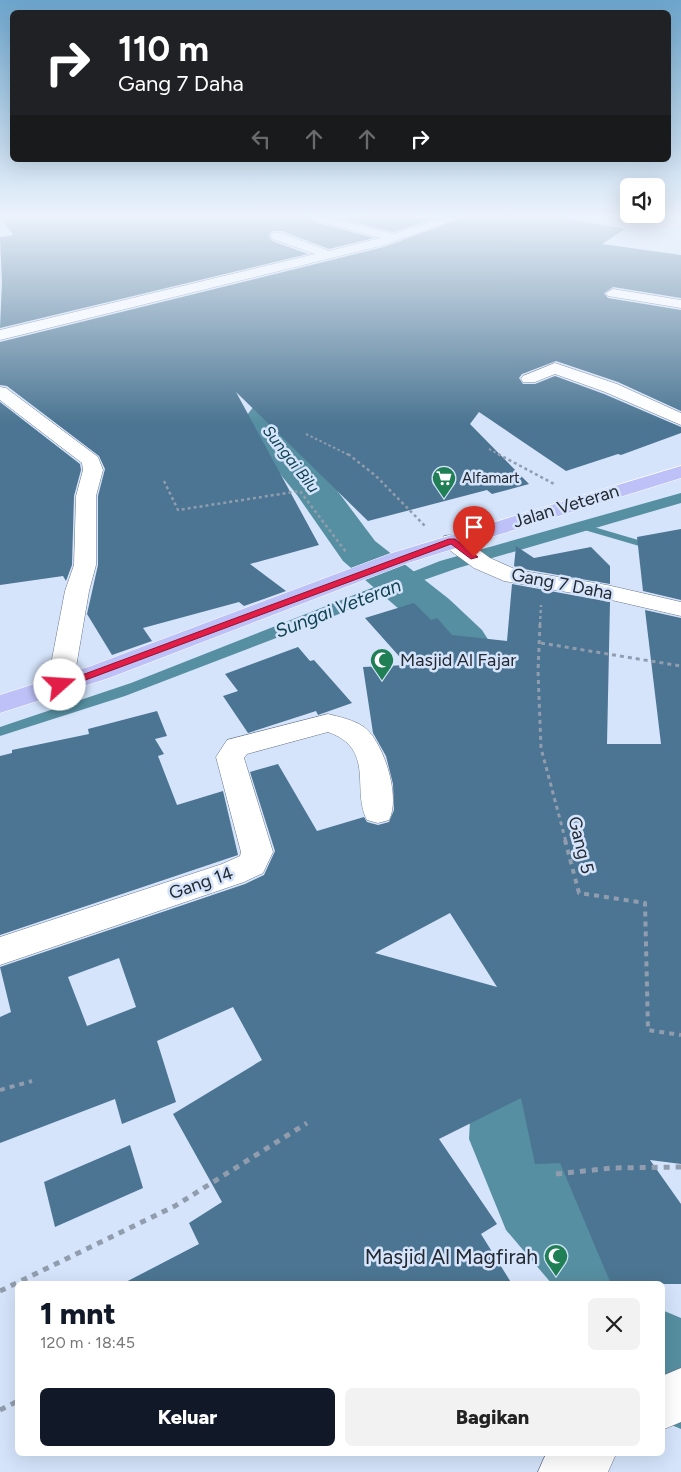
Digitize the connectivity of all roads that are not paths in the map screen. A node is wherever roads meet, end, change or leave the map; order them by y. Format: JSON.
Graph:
{"nodes":[{"id":1,"x":198,"y":287,"type":"edge"},
{"id":2,"x":612,"y":293,"type":"dead end"},
{"id":3,"x":681,"y":304,"type":"edge"},
{"id":4,"x":0,"y":335,"type":"edge"},
{"id":5,"x":529,"y":379,"type":"dead end"},
{"id":6,"x":0,"y":392,"type":"edge"},
{"id":7,"x":681,"y":420,"type":"edge"},
{"id":8,"x":681,"y":472,"type":"edge"},
{"id":9,"x":460,"y":550,"type":"junction"},
{"id":10,"x":681,"y":609,"type":"edge"},
{"id":11,"x":60,"y":685,"type":"junction"},
{"id":12,"x":0,"y":704,"type":"edge"},
{"id":13,"x":378,"y":812,"type":"dead end"},
{"id":14,"x":0,"y":951,"type":"edge"},
{"id":15,"x":681,"y":1392,"type":"edge"},
{"id":16,"x":665,"y":1404,"type":"edge"},
{"id":17,"x":587,"y":1456,"type":"edge"},
{"id":18,"x":563,"y":1472,"type":"edge"}],
"edges":[{"from":1,"to":4,"type":"street"},
{"from":2,"to":3,"type":"street"},
{"from":5,"to":7,"type":"street"},
{"from":6,"to":11,"type":"street"},
{"from":8,"to":9,"type":"main road","name":"Jalan Veteran"},
{"from":9,"to":10,"type":"street","name":"Gang 7 Daha"},
{"from":9,"to":11,"type":"main road","name":"Jalan Veteran"},
{"from":11,"to":12,"type":"main road","name":"Jalan Veteran"},
{"from":13,"to":14,"type":"street","name":"Gang 14"},
{"from":15,"to":16,"type":"street"},
{"from":17,"to":18,"type":"street"}]}
